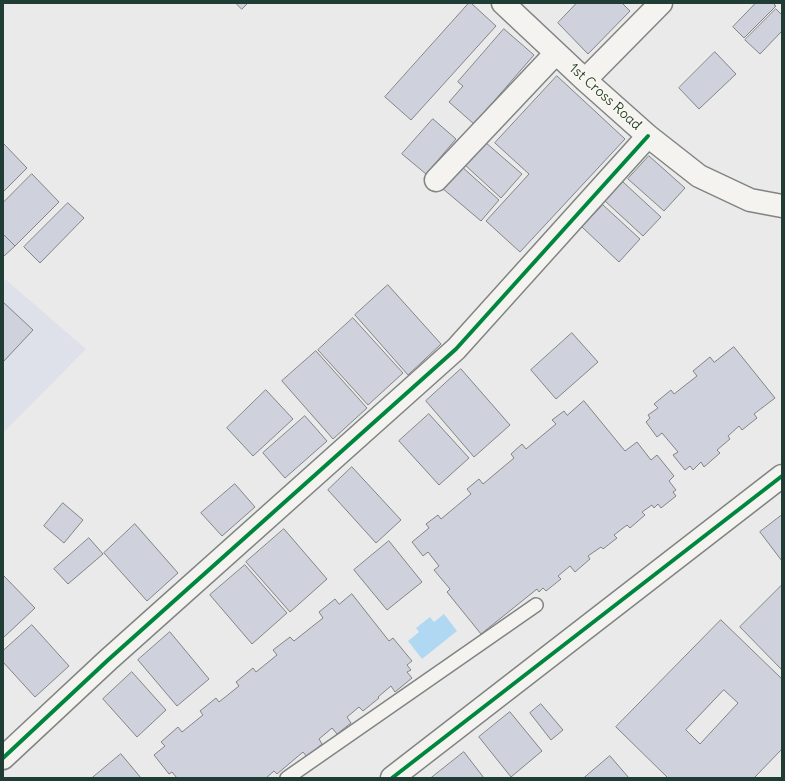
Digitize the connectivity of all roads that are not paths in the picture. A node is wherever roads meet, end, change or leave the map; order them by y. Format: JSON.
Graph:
{"nodes":[{"id":1,"x":503,"y":3,"type":"edge"},
{"id":2,"x":661,"y":3,"type":"edge"},
{"id":3,"x":556,"y":53,"type":"junction"},
{"id":4,"x":585,"y":80,"type":"junction"},
{"id":5,"x":648,"y":136,"type":"junction"},
{"id":6,"x":436,"y":180,"type":"dead end"},
{"id":7,"x":782,"y":206,"type":"edge"},
{"id":8,"x":782,"y":476,"type":"edge"},
{"id":9,"x":536,"y":605,"type":"dead end"},
{"id":10,"x":3,"y":758,"type":"edge"},
{"id":11,"x":286,"y":778,"type":"edge"},
{"id":12,"x":392,"y":778,"type":"edge"}],
"edges":[{"from":1,"to":3,"type":"street","name":"1st Cross Road"},
{"from":2,"to":4,"type":"street"},
{"from":3,"to":4,"type":"street","name":"1st Cross Road"},
{"from":3,"to":6,"type":"street"},
{"from":4,"to":5,"type":"street","name":"1st Cross Road"},
{"from":5,"to":7,"type":"street","name":"1st Cross Road"},
{"from":5,"to":10,"type":"street"},
{"from":8,"to":12,"type":"street"},
{"from":9,"to":11,"type":"lane"}]}
